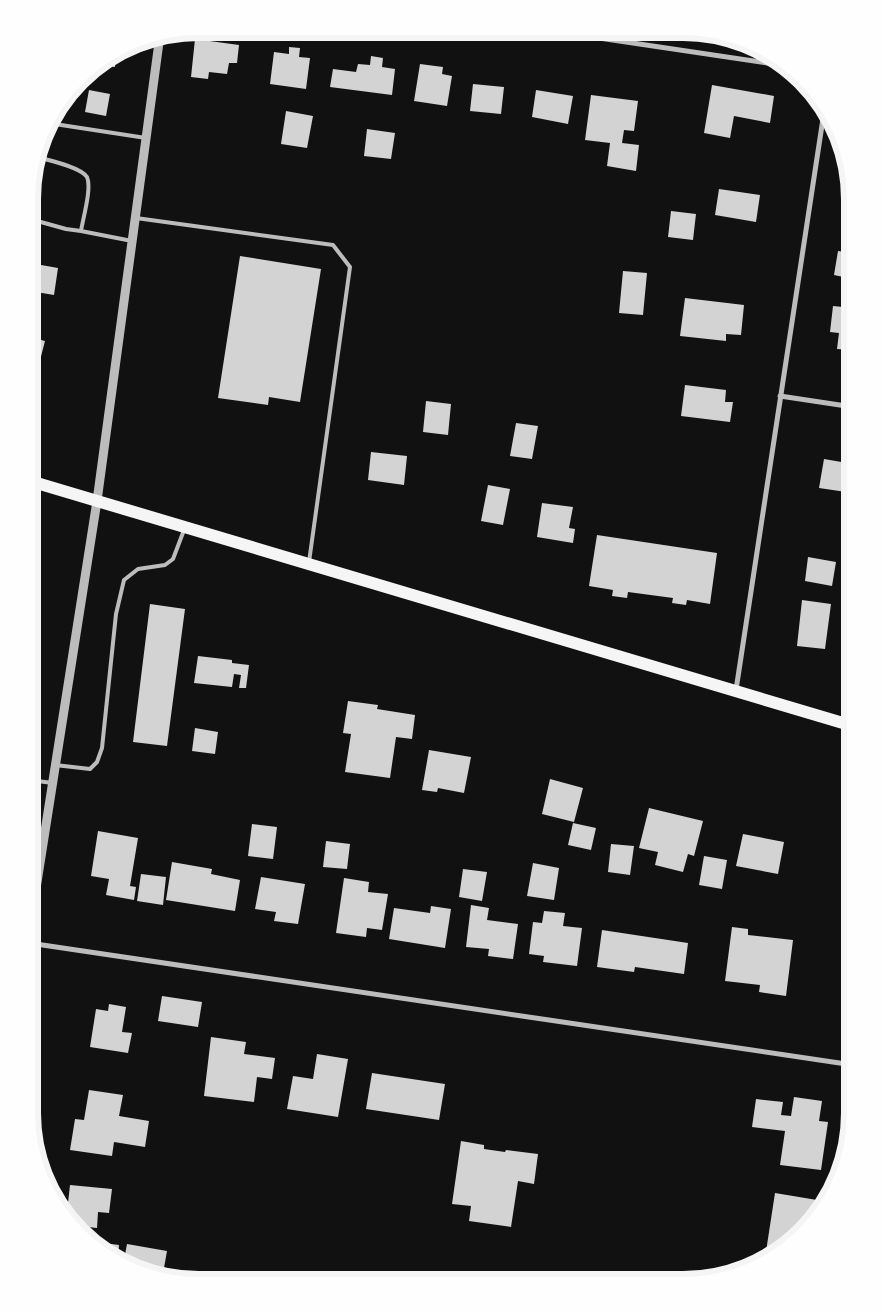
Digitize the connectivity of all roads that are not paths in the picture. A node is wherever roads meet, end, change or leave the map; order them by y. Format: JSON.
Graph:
{"nodes":[{"id":1,"x":599,"y":38,"type":"edge"},
{"id":2,"x":159,"y":43,"type":"edge"},
{"id":3,"x":770,"y":63,"type":"edge"},
{"id":4,"x":823,"y":118,"type":"edge"},
{"id":5,"x":56,"y":124,"type":"edge"},
{"id":6,"x":146,"y":138,"type":"junction"},
{"id":7,"x":43,"y":159,"type":"edge"},
{"id":8,"x":136,"y":218,"type":"junction"},
{"id":9,"x":38,"y":221,"type":"edge"},
{"id":10,"x":81,"y":231,"type":"junction"},
{"id":11,"x":132,"y":241,"type":"junction"},
{"id":12,"x":780,"y":396,"type":"junction"},
{"id":13,"x":844,"y":406,"type":"edge"},
{"id":14,"x":38,"y":483,"type":"edge"},
{"id":15,"x":97,"y":501,"type":"junction"},
{"id":16,"x":185,"y":527,"type":"junction"},
{"id":17,"x":309,"y":564,"type":"junction"},
{"id":18,"x":736,"y":692,"type":"junction"},
{"id":19,"x":844,"y":723,"type":"edge"},
{"id":20,"x":55,"y":765,"type":"junction"},
{"id":21,"x":38,"y":781,"type":"edge"},
{"id":22,"x":53,"y":783,"type":"junction"},
{"id":23,"x":38,"y":876,"type":"edge"},
{"id":24,"x":38,"y":944,"type":"edge"},
{"id":25,"x":844,"y":1064,"type":"edge"}],
"edges":[{"from":1,"to":3,"type":"street"},
{"from":2,"to":6,"type":"street"},
{"from":4,"to":12,"type":"street"},
{"from":5,"to":6,"type":"lane"},
{"from":6,"to":8,"type":"street"},
{"from":7,"to":10,"type":"lane"},
{"from":8,"to":11,"type":"street"},
{"from":8,"to":17,"type":"lane"},
{"from":9,"to":10,"type":"lane"},
{"from":10,"to":11,"type":"lane"},
{"from":11,"to":15,"type":"street"},
{"from":12,"to":13,"type":"street"},
{"from":12,"to":18,"type":"street"},
{"from":14,"to":15,"type":"main road"},
{"from":15,"to":16,"type":"main road"},
{"from":15,"to":20,"type":"street"},
{"from":16,"to":17,"type":"main road"},
{"from":16,"to":20,"type":"lane"},
{"from":17,"to":18,"type":"main road"},
{"from":18,"to":19,"type":"main road"},
{"from":20,"to":22,"type":"street"},
{"from":21,"to":22,"type":"lane"},
{"from":22,"to":23,"type":"street"},
{"from":24,"to":25,"type":"street"}]}
